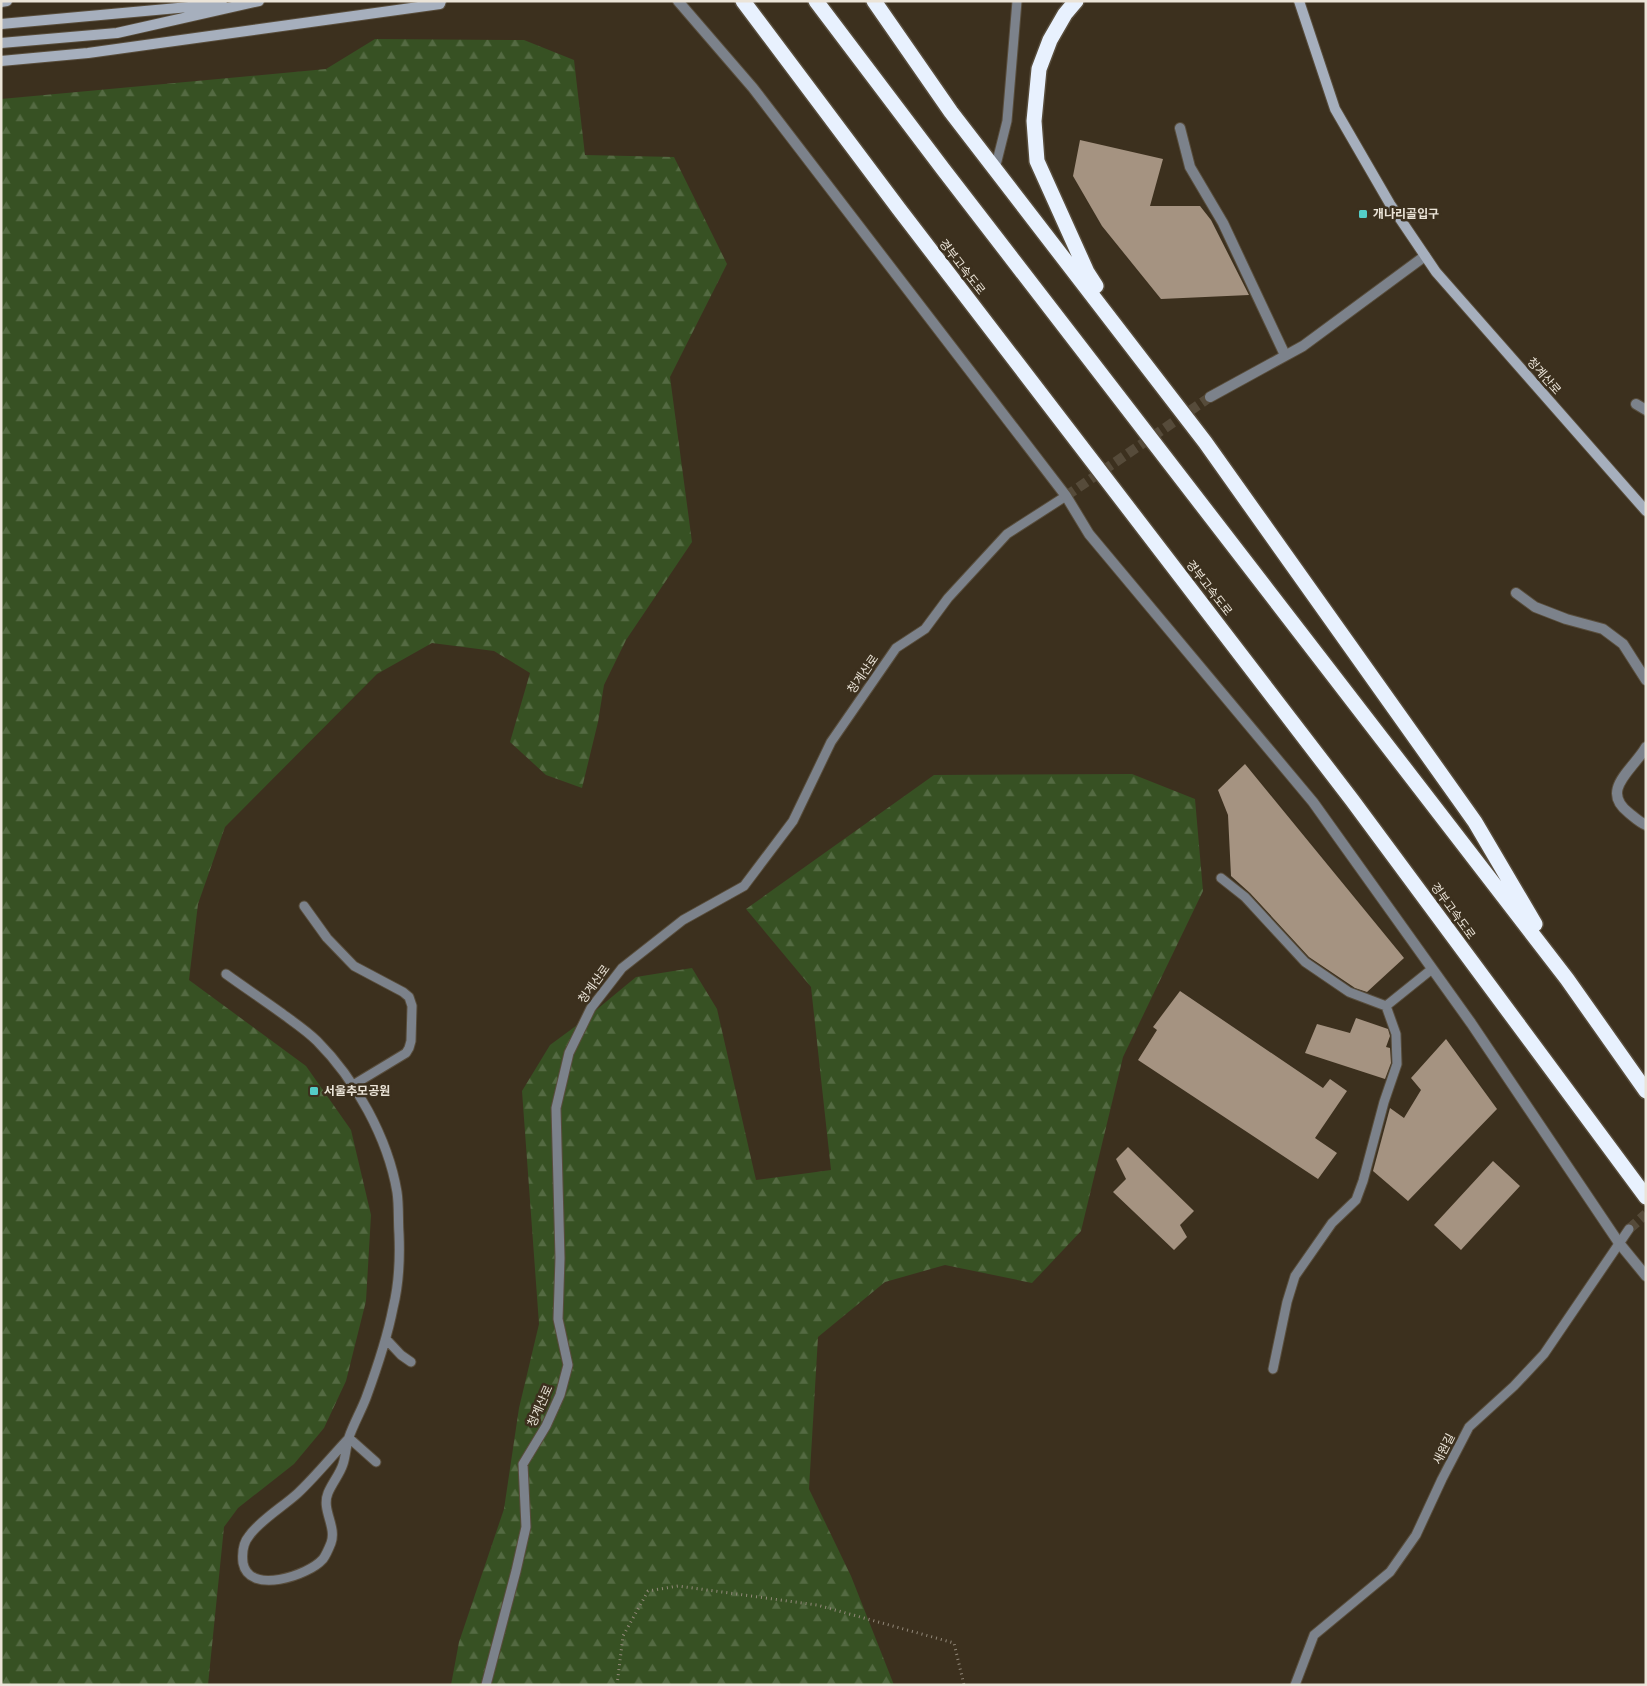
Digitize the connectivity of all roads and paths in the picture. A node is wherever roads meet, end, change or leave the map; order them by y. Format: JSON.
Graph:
{"nodes":[{"id":1,"x":7,"y":1,"type":"edge"},
{"id":2,"x":251,"y":1,"type":"edge"},
{"id":3,"x":259,"y":1,"type":"edge"},
{"id":4,"x":441,"y":1,"type":"edge"},
{"id":5,"x":678,"y":1,"type":"edge"},
{"id":6,"x":743,"y":1,"type":"edge"},
{"id":7,"x":816,"y":1,"type":"edge"},
{"id":8,"x":874,"y":1,"type":"edge"},
{"id":9,"x":1017,"y":1,"type":"edge"},
{"id":10,"x":1076,"y":1,"type":"edge"},
{"id":11,"x":1299,"y":1,"type":"edge"},
{"id":12,"x":1,"y":2,"type":"edge"},
{"id":13,"x":1,"y":24,"type":"edge"},
{"id":14,"x":1,"y":43,"type":"edge"},
{"id":15,"x":1,"y":60,"type":"edge"},
{"id":16,"x":1180,"y":128,"type":"dead end"},
{"id":17,"x":995,"y":169,"type":"junction"},
{"id":18,"x":1425,"y":256,"type":"junction"},
{"id":19,"x":1286,"y":356,"type":"junction"},
{"id":20,"x":1170,"y":395,"type":"junction"},
{"id":21,"x":1210,"y":397,"type":"tunnel mouth"},
{"id":22,"x":1636,"y":404,"type":"dead end"},
{"id":23,"x":1646,"y":410,"type":"edge"},
{"id":24,"x":1066,"y":496,"type":"junction"},
{"id":25,"x":1646,"y":511,"type":"edge"},
{"id":26,"x":1516,"y":593,"type":"dead end"},
{"id":27,"x":1646,"y":680,"type":"edge"},
{"id":28,"x":1646,"y":747,"type":"edge"},
{"id":29,"x":1646,"y":824,"type":"edge"},
{"id":30,"x":1221,"y":878,"type":"dead end"},
{"id":31,"x":304,"y":906,"type":"dead end"},
{"id":32,"x":1432,"y":969,"type":"junction"},
{"id":33,"x":226,"y":974,"type":"dead end"},
{"id":34,"x":1567,"y":979,"type":"junction"},
{"id":35,"x":1386,"y":1006,"type":"junction"},
{"id":36,"x":353,"y":1086,"type":"junction"},
{"id":37,"x":1646,"y":1091,"type":"edge"},
{"id":38,"x":1646,"y":1197,"type":"edge"},
{"id":39,"x":1629,"y":1229,"type":"tunnel mouth"},
{"id":40,"x":1619,"y":1243,"type":"junction"},
{"id":41,"x":1646,"y":1276,"type":"edge"},
{"id":42,"x":386,"y":1339,"type":"junction"},
{"id":43,"x":411,"y":1362,"type":"dead end"},
{"id":44,"x":1273,"y":1370,"type":"dead end"},
{"id":45,"x":349,"y":1438,"type":"junction"},
{"id":46,"x":376,"y":1462,"type":"dead end"},
{"id":47,"x":486,"y":1685,"type":"edge"},
{"id":48,"x":616,"y":1685,"type":"edge"},
{"id":49,"x":964,"y":1685,"type":"edge"},
{"id":50,"x":1295,"y":1685,"type":"edge"}],
"edges":[{"from":1,"to":12,"type":"main road"},
{"from":2,"to":13,"type":"main road"},
{"from":3,"to":14,"type":"main road"},
{"from":4,"to":15,"type":"main road"},
{"from":5,"to":24,"type":"street"},
{"from":6,"to":38,"type":"highway","name":"경부고속도로"},
{"from":7,"to":34,"type":"highway"},
{"from":8,"to":17,"type":"highway"},
{"from":9,"to":17,"type":"lane"},
{"from":10,"to":20,"type":"highway"},
{"from":11,"to":18,"type":"main road","name":"청계산로"},
{"from":16,"to":19,"type":"street"},
{"from":17,"to":20,"type":"highway"},
{"from":18,"to":19,"type":"street"},
{"from":18,"to":25,"type":"main road","name":"청계산로"},
{"from":19,"to":21,"type":"street"},
{"from":20,"to":34,"type":"highway"},
{"from":22,"to":23,"type":"street"},
{"from":24,"to":32,"type":"street"},
{"from":24,"to":47,"type":"lane","name":"청계산로"},
{"from":26,"to":27,"type":"street"},
{"from":28,"to":29,"type":"street"},
{"from":30,"to":35,"type":"lane"},
{"from":31,"to":36,"type":"lane"},
{"from":32,"to":35,"type":"lane"},
{"from":32,"to":40,"type":"street"},
{"from":33,"to":36,"type":"lane"},
{"from":34,"to":37,"type":"highway"},
{"from":35,"to":44,"type":"lane"},
{"from":36,"to":42,"type":"lane"},
{"from":39,"to":40,"type":"lane","name":"새원길"},
{"from":40,"to":41,"type":"street"},
{"from":40,"to":50,"type":"lane","name":"새원길"},
{"from":42,"to":43,"type":"lane"},
{"from":42,"to":45,"type":"lane"},
{"from":45,"to":45,"type":"lane"},
{"from":45,"to":46,"type":"lane"},
{"from":48,"to":49,"type":"path"}]}
